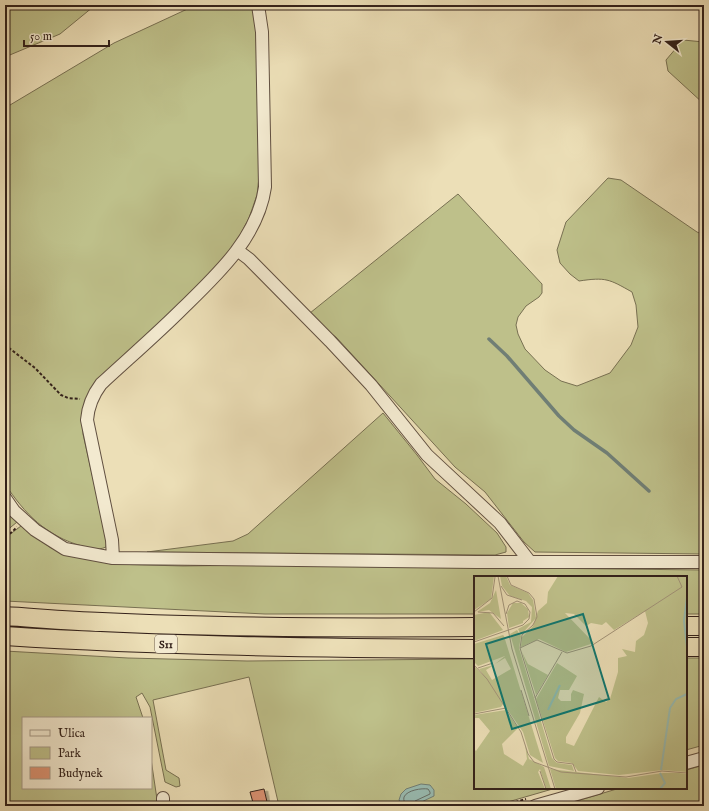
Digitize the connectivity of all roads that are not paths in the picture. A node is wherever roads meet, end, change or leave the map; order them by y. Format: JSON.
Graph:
{"nodes":[{"id":1,"x":258,"y":5,"type":"edge"},
{"id":2,"x":237,"y":250,"type":"junction"},
{"id":3,"x":5,"y":498,"type":"edge"},
{"id":4,"x":113,"y":558,"type":"junction"},
{"id":5,"x":530,"y":562,"type":"junction"},
{"id":6,"x":704,"y":562,"type":"edge"},
{"id":7,"x":5,"y":616,"type":"edge"},
{"id":8,"x":687,"y":626,"type":"edge"},
{"id":9,"x":704,"y":626,"type":"edge"},
{"id":10,"x":474,"y":627,"type":"edge"},
{"id":11,"x":5,"y":636,"type":"edge"},
{"id":12,"x":704,"y":647,"type":"edge"},
{"id":13,"x":687,"y":648,"type":"edge"},
{"id":14,"x":474,"y":649,"type":"edge"},
{"id":15,"x":704,"y":758,"type":"edge"},
{"id":16,"x":687,"y":763,"type":"edge"},
{"id":17,"x":594,"y":789,"type":"edge"},
{"id":18,"x":535,"y":806,"type":"edge"}],
"edges":[{"from":1,"to":2,"type":"street"},
{"from":2,"to":4,"type":"street"},
{"from":2,"to":5,"type":"street"},
{"from":3,"to":4,"type":"street"},
{"from":4,"to":5,"type":"street"},
{"from":5,"to":6,"type":"street"},
{"from":7,"to":10,"type":"highway","number":"S11"},
{"from":8,"to":9,"type":"highway"},
{"from":11,"to":14,"type":"highway","number":"S11"},
{"from":12,"to":13,"type":"highway"},
{"from":15,"to":16,"type":"street"},
{"from":17,"to":18,"type":"street"}]}
